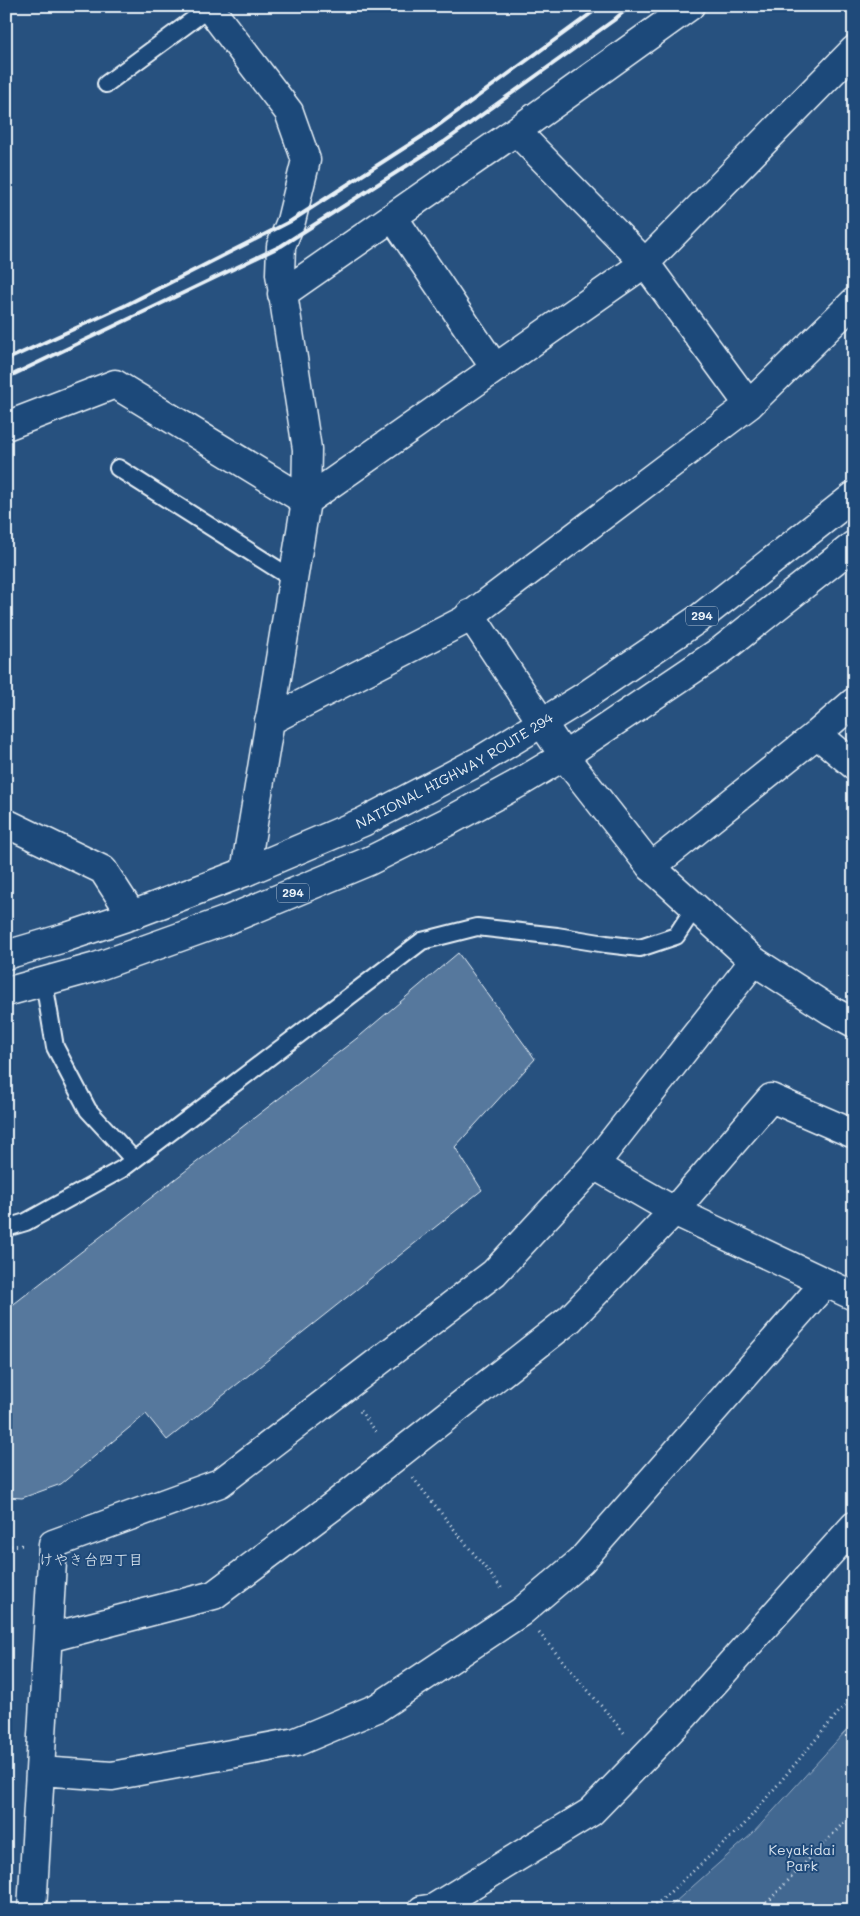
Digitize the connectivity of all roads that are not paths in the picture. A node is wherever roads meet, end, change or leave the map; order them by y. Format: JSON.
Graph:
{"nodes":[{"id":1,"x":690,"y":6,"type":"edge"},
{"id":2,"x":208,"y":7,"type":"edge"},
{"id":3,"x":854,"y":50,"type":"edge"},
{"id":4,"x":106,"y":84,"type":"dead end"},
{"id":5,"x":516,"y":131,"type":"junction"},
{"id":6,"x":393,"y":217,"type":"junction"},
{"id":7,"x":645,"y":263,"type":"junction"},
{"id":8,"x":282,"y":294,"type":"junction"},
{"id":9,"x":854,"y":302,"type":"edge"},
{"id":10,"x":495,"y":368,"type":"junction"},
{"id":11,"x":749,"y":405,"type":"junction"},
{"id":12,"x":6,"y":426,"type":"edge"},
{"id":13,"x":118,"y":468,"type":"dead end"},
{"id":14,"x":854,"y":496,"type":"edge"},
{"id":15,"x":306,"y":501,"type":"junction"},
{"id":16,"x":854,"y":545,"type":"edge"},
{"id":17,"x":293,"y":579,"type":"junction"},
{"id":18,"x":470,"y":614,"type":"junction"},
{"id":19,"x":854,"y":702,"type":"edge"},
{"id":20,"x":270,"y":721,"type":"junction"},
{"id":21,"x":542,"y":724,"type":"junction"},
{"id":22,"x":817,"y":734,"type":"junction"},
{"id":23,"x":564,"y":756,"type":"junction"},
{"id":24,"x":854,"y":765,"type":"edge"},
{"id":25,"x":6,"y":823,"type":"edge"},
{"id":26,"x":651,"y":867,"type":"junction"},
{"id":27,"x":245,"y":872,"type":"junction"},
{"id":28,"x":695,"y":907,"type":"junction"},
{"id":29,"x":132,"y":915,"type":"junction"},
{"id":30,"x":6,"y":954,"type":"edge"},
{"id":31,"x":754,"y":961,"type":"junction"},
{"id":32,"x":44,"y":982,"type":"junction"},
{"id":33,"x":6,"y":992,"type":"edge"},
{"id":34,"x":854,"y":1023,"type":"edge"},
{"id":35,"x":854,"y":1134,"type":"edge"},
{"id":36,"x":134,"y":1160,"type":"junction"},
{"id":37,"x":594,"y":1166,"type":"junction"},
{"id":38,"x":674,"y":1211,"type":"junction"},
{"id":39,"x":6,"y":1228,"type":"edge"},
{"id":40,"x":825,"y":1283,"type":"junction"},
{"id":41,"x":854,"y":1296,"type":"edge"},
{"id":42,"x":854,"y":1526,"type":"edge"},
{"id":43,"x":48,"y":1638,"type":"junction"},
{"id":44,"x":40,"y":1771,"type":"junction"},
{"id":45,"x":32,"y":1910,"type":"edge"},
{"id":46,"x":422,"y":1910,"type":"edge"}],
"edges":[{"from":1,"to":5,"type":"main road"},
{"from":2,"to":4,"type":"lane"},
{"from":2,"to":8,"type":"main road"},
{"from":3,"to":7,"type":"main road"},
{"from":5,"to":6,"type":"main road"},
{"from":5,"to":7,"type":"main road"},
{"from":6,"to":8,"type":"main road"},
{"from":6,"to":10,"type":"main road"},
{"from":7,"to":10,"type":"main road"},
{"from":7,"to":11,"type":"main road"},
{"from":8,"to":15,"type":"main road"},
{"from":9,"to":11,"type":"main road"},
{"from":10,"to":15,"type":"main road"},
{"from":11,"to":18,"type":"main road"},
{"from":12,"to":15,"type":"main road"},
{"from":13,"to":17,"type":"lane"},
{"from":14,"to":21,"type":"main road","name":"NATIONAL HIGHWAY ROUTE 294","number":"294"},
{"from":15,"to":17,"type":"main road"},
{"from":16,"to":23,"type":"main road","number":"294"},
{"from":17,"to":20,"type":"main road"},
{"from":18,"to":20,"type":"main road"},
{"from":18,"to":21,"type":"main road"},
{"from":19,"to":22,"type":"main road"},
{"from":20,"to":27,"type":"main road"},
{"from":21,"to":23,"type":"main road"},
{"from":21,"to":27,"type":"main road","name":"NATIONAL HIGHWAY ROUTE 294","number":"294"},
{"from":22,"to":24,"type":"main road"},
{"from":22,"to":26,"type":"main road"},
{"from":23,"to":26,"type":"main road"},
{"from":23,"to":32,"type":"main road","number":"294"},
{"from":25,"to":29,"type":"main road"},
{"from":26,"to":28,"type":"main road"},
{"from":27,"to":29,"type":"main road","name":"NATIONAL HIGHWAY ROUTE 294","number":"294"},
{"from":28,"to":31,"type":"main road"},
{"from":28,"to":36,"type":"lane"},
{"from":29,"to":30,"type":"main road","name":"NATIONAL HIGHWAY ROUTE 294","number":"294"},
{"from":31,"to":34,"type":"main road"},
{"from":31,"to":37,"type":"main road"},
{"from":32,"to":33,"type":"main road","number":"294"},
{"from":32,"to":36,"type":"lane"},
{"from":35,"to":38,"type":"main road"},
{"from":36,"to":39,"type":"lane"},
{"from":37,"to":38,"type":"main road"},
{"from":37,"to":43,"type":"main road"},
{"from":38,"to":40,"type":"main road"},
{"from":38,"to":43,"type":"main road"},
{"from":40,"to":41,"type":"main road"},
{"from":40,"to":44,"type":"main road"},
{"from":42,"to":46,"type":"main road"},
{"from":43,"to":44,"type":"main road"},
{"from":44,"to":45,"type":"main road"}]}
